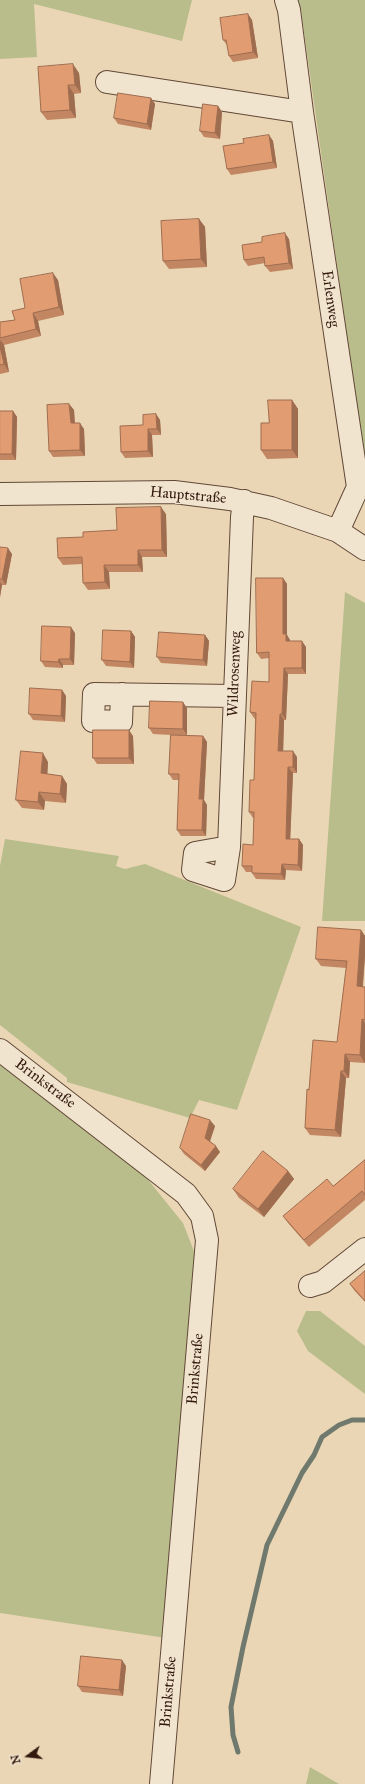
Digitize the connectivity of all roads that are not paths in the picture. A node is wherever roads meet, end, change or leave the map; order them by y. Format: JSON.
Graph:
{"nodes":[{"id":1,"x":286,"y":0,"type":"edge"},
{"id":2,"x":108,"y":82,"type":"dead end"},
{"id":3,"x":302,"y":112,"type":"junction"},
{"id":4,"x":361,"y":486,"type":"edge"},
{"id":5,"x":0,"y":494,"type":"edge"},
{"id":6,"x":244,"y":502,"type":"junction"},
{"id":7,"x":338,"y":532,"type":"junction"},
{"id":8,"x":365,"y":549,"type":"edge"},
{"id":9,"x":122,"y":694,"type":"dead end"},
{"id":10,"x":234,"y":696,"type":"junction"},
{"id":11,"x":229,"y":847,"type":"dead end"},
{"id":12,"x":0,"y":1050,"type":"edge"},
{"id":13,"x":365,"y":1249,"type":"edge"},
{"id":14,"x":310,"y":1286,"type":"dead end"},
{"id":15,"x":161,"y":1784,"type":"edge"}],
"edges":[{"from":1,"to":3,"type":"street","name":"Erlenweg"},
{"from":2,"to":3,"type":"street"},
{"from":3,"to":4,"type":"street","name":"Erlenweg"},
{"from":4,"to":7,"type":"street"},
{"from":5,"to":6,"type":"street","name":"Hauptstraße"},
{"from":6,"to":7,"type":"street","name":"Hauptstraße"},
{"from":6,"to":10,"type":"street","name":"Wildrosenweg"},
{"from":7,"to":8,"type":"street","name":"Hauptstraße"},
{"from":9,"to":10,"type":"street"},
{"from":10,"to":11,"type":"street","name":"Wildrosenweg"},
{"from":12,"to":15,"type":"street","name":"Brinkstraße"},
{"from":13,"to":14,"type":"street"}]}
